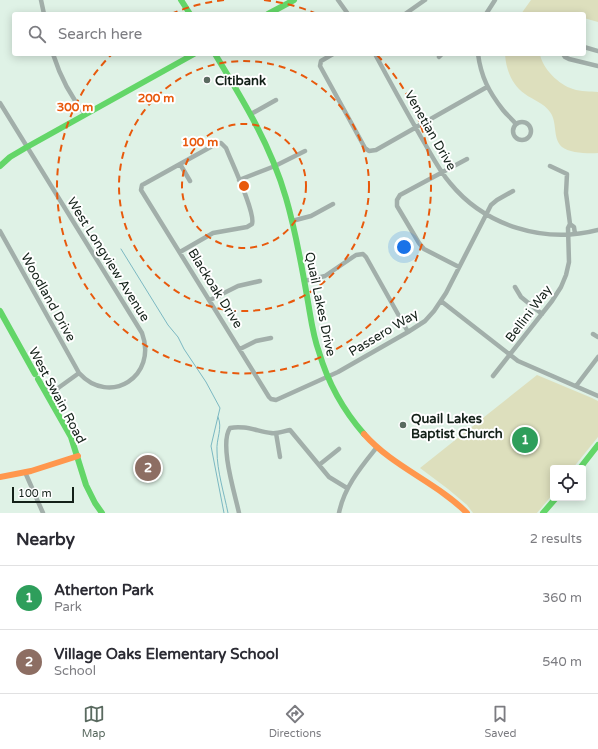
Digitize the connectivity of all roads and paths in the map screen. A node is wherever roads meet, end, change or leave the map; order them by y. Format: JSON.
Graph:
{"nodes":[{"id":1,"x":42,"y":0,"type":"edge"},
{"id":2,"x":181,"y":0,"type":"edge"},
{"id":3,"x":294,"y":0,"type":"edge"},
{"id":4,"x":338,"y":0,"type":"edge"},
{"id":5,"x":425,"y":0,"type":"edge"},
{"id":6,"x":494,"y":0,"type":"edge"},
{"id":7,"x":44,"y":12,"type":"edge"},
{"id":8,"x":189,"y":12,"type":"edge"},
{"id":9,"x":272,"y":12,"type":"edge"},
{"id":10,"x":347,"y":12,"type":"edge"},
{"id":11,"x":408,"y":12,"type":"edge"},
{"id":12,"x":487,"y":12,"type":"edge"},
{"id":13,"x":586,"y":48,"type":"edge"},
{"id":14,"x":598,"y":51,"type":"edge"},
{"id":15,"x":54,"y":56,"type":"edge"},
{"id":16,"x":190,"y":56,"type":"edge"},
{"id":17,"x":216,"y":56,"type":"edge"},
{"id":18,"x":330,"y":56,"type":"edge"},
{"id":19,"x":376,"y":56,"type":"edge"},
{"id":20,"x":478,"y":56,"type":"edge"},
{"id":21,"x":564,"y":56,"type":"edge"},
{"id":22,"x":598,"y":66,"type":"edge"},
{"id":23,"x":488,"y":86,"type":"junction"},
{"id":24,"x":276,"y":100,"type":"dead end"},
{"id":25,"x":0,"y":103,"type":"edge"},
{"id":26,"x":85,"y":114,"type":"junction"},
{"id":27,"x":251,"y":114,"type":"junction"},
{"id":28,"x":516,"y":124,"type":"junction"},
{"id":29,"x":415,"y":127,"type":"junction"},
{"id":30,"x":27,"y":146,"type":"junction"},
{"id":31,"x":305,"y":151,"type":"dead end"},
{"id":32,"x":10,"y":157,"type":"junction"},
{"id":33,"x":467,"y":159,"type":"dead end"},
{"id":34,"x":0,"y":161,"type":"edge"},
{"id":35,"x":180,"y":164,"type":"junction"},
{"id":36,"x":0,"y":166,"type":"edge"},
{"id":37,"x":275,"y":166,"type":"junction"},
{"id":38,"x":550,"y":166,"type":"dead end"},
{"id":39,"x":442,"y":173,"type":"junction"},
{"id":40,"x":239,"y":180,"type":"junction"},
{"id":41,"x":190,"y":181,"type":"dead end"},
{"id":42,"x":513,"y":191,"type":"dead end"},
{"id":43,"x":333,"y":204,"type":"dead end"},
{"id":44,"x":486,"y":215,"type":"junction"},
{"id":45,"x":292,"y":221,"type":"junction"},
{"id":46,"x":570,"y":224,"type":"junction"},
{"id":47,"x":598,"y":230,"type":"edge"},
{"id":48,"x":0,"y":231,"type":"edge"},
{"id":49,"x":575,"y":234,"type":"junction"},
{"id":50,"x":568,"y":235,"type":"junction"},
{"id":51,"x":180,"y":252,"type":"junction"},
{"id":52,"x":459,"y":268,"type":"junction"},
{"id":53,"x":260,"y":281,"type":"dead end"},
{"id":54,"x":304,"y":281,"type":"junction"},
{"id":55,"x":515,"y":287,"type":"dead end"},
{"id":56,"x":210,"y":300,"type":"junction"},
{"id":57,"x":441,"y":301,"type":"junction"},
{"id":58,"x":0,"y":311,"type":"edge"},
{"id":59,"x":542,"y":314,"type":"junction"},
{"id":60,"x":408,"y":332,"type":"junction"},
{"id":61,"x":593,"y":334,"type":"dead end"},
{"id":62,"x":598,"y":337,"type":"edge"},
{"id":63,"x":272,"y":338,"type":"dead end"},
{"id":64,"x":240,"y":349,"type":"junction"},
{"id":65,"x":510,"y":355,"type":"junction"},
{"id":66,"x":598,"y":357,"type":"edge"},
{"id":67,"x":80,"y":373,"type":"junction"},
{"id":68,"x":494,"y":376,"type":"dead end"},
{"id":69,"x":327,"y":377,"type":"junction"},
{"id":70,"x":576,"y":386,"type":"junction"},
{"id":71,"x":43,"y":387,"type":"junction"},
{"id":72,"x":598,"y":396,"type":"edge"},
{"id":73,"x":272,"y":400,"type":"joint"},
{"id":74,"x":276,"y":433,"type":"junction"},
{"id":75,"x":598,"y":445,"type":"edge"},
{"id":76,"x":377,"y":447,"type":"junction"},
{"id":77,"x":339,"y":449,"type":"dead end"},
{"id":78,"x":78,"y":456,"type":"junction"},
{"id":79,"x":280,"y":457,"type":"dead end"},
{"id":80,"x":319,"y":465,"type":"junction"},
{"id":81,"x":582,"y":465,"type":"edge"},
{"id":82,"x":25,"y":472,"type":"junction"},
{"id":83,"x":0,"y":477,"type":"edge"},
{"id":84,"x":347,"y":488,"type":"junction"},
{"id":85,"x":553,"y":501,"type":"edge"},
{"id":86,"x":43,"y":513,"type":"edge"},
{"id":87,"x":102,"y":513,"type":"edge"},
{"id":88,"x":238,"y":513,"type":"edge"},
{"id":89,"x":339,"y":513,"type":"edge"},
{"id":90,"x":467,"y":513,"type":"edge"},
{"id":91,"x":543,"y":513,"type":"edge"}],
"edges":[{"from":1,"to":7,"type":"street"},
{"from":2,"to":8,"type":"main road"},
{"from":3,"to":9,"type":"main road"},
{"from":4,"to":10,"type":"street"},
{"from":5,"to":11,"type":"street"},
{"from":6,"to":12,"type":"street"},
{"from":13,"to":14,"type":"street"},
{"from":15,"to":26,"type":"street"},
{"from":16,"to":26,"type":"main road"},
{"from":17,"to":27,"type":"main road","name":"Quail Lakes Drive"},
{"from":18,"to":29,"type":"street"},
{"from":19,"to":29,"type":"street","name":"Venetian Drive"},
{"from":20,"to":23,"type":"street"},
{"from":21,"to":22,"type":"street"},
{"from":23,"to":28,"type":"street"},
{"from":23,"to":29,"type":"street"},
{"from":24,"to":27,"type":"street"},
{"from":25,"to":30,"type":"street","name":"West Longview Avenue"},
{"from":26,"to":30,"type":"main road"},
{"from":27,"to":37,"type":"main road","name":"Quail Lakes Drive"},
{"from":28,"to":28,"type":"street"},
{"from":29,"to":39,"type":"street","name":"Venetian Drive"},
{"from":30,"to":32,"type":"main road"},
{"from":30,"to":67,"type":"street","name":"West Longview Avenue"},
{"from":31,"to":37,"type":"street"},
{"from":32,"to":34,"type":"main road"},
{"from":32,"to":36,"type":"main road"},
{"from":33,"to":39,"type":"street"},
{"from":35,"to":40,"type":"street"},
{"from":35,"to":41,"type":"street"},
{"from":35,"to":51,"type":"street","name":"Blackoak Drive"},
{"from":37,"to":40,"type":"street"},
{"from":37,"to":45,"type":"main road","name":"Quail Lakes Drive"},
{"from":38,"to":46,"type":"street"},
{"from":39,"to":44,"type":"street","name":"Venetian Drive"},
{"from":39,"to":52,"type":"street"},
{"from":40,"to":51,"type":"street"},
{"from":42,"to":44,"type":"street","name":"Passero Way"},
{"from":43,"to":45,"type":"street"},
{"from":44,"to":50,"type":"street","name":"Venetian Drive"},
{"from":44,"to":52,"type":"street","name":"Passero Way"},
{"from":45,"to":54,"type":"main road","name":"Quail Lakes Drive"},
{"from":46,"to":49,"type":"street"},
{"from":46,"to":50,"type":"street"},
{"from":47,"to":49,"type":"street","name":"Venetian Drive"},
{"from":48,"to":67,"type":"street","name":"Woodland Drive"},
{"from":49,"to":50,"type":"street","name":"Venetian Drive"},
{"from":50,"to":59,"type":"street","name":"Bellini Way"},
{"from":51,"to":56,"type":"street","name":"Blackoak Drive"},
{"from":52,"to":57,"type":"street","name":"Passero Way"},
{"from":53,"to":56,"type":"street"},
{"from":54,"to":60,"type":"street"},
{"from":54,"to":69,"type":"main road","name":"Quail Lakes Drive"},
{"from":55,"to":59,"type":"street"},
{"from":56,"to":64,"type":"street","name":"Blackoak Drive"},
{"from":57,"to":60,"type":"street","name":"Passero Way"},
{"from":57,"to":65,"type":"street"},
{"from":58,"to":71,"type":"main road","name":"West Swain Road"},
{"from":59,"to":65,"type":"street","name":"Bellini Way"},
{"from":60,"to":69,"type":"street","name":"Passero Way"},
{"from":61,"to":62,"type":"street"},
{"from":63,"to":64,"type":"street"},
{"from":64,"to":73,"type":"street","name":"Blackoak Drive"},
{"from":65,"to":68,"type":"street","name":"Bellini Way"},
{"from":65,"to":70,"type":"street"},
{"from":66,"to":70,"type":"street"},
{"from":67,"to":71,"type":"street"},
{"from":69,"to":73,"type":"street","name":"Passero Way"},
{"from":69,"to":76,"type":"main road","name":"Quail Lakes Drive"},
{"from":70,"to":72,"type":"street"},
{"from":71,"to":78,"type":"main road","name":"West Swain Road"},
{"from":74,"to":79,"type":"street"},
{"from":74,"to":80,"type":"street"},
{"from":74,"to":88,"type":"street"},
{"from":75,"to":81,"type":"main road"},
{"from":76,"to":84,"type":"street"},
{"from":76,"to":90,"type":"main road","name":"Quail Lakes Drive"},
{"from":77,"to":80,"type":"street"},
{"from":78,"to":82,"type":"main road"},
{"from":78,"to":87,"type":"main road","name":"West Swain Road"},
{"from":80,"to":84,"type":"street"},
{"from":82,"to":83,"type":"main road"},
{"from":82,"to":86,"type":"street"},
{"from":84,"to":89,"type":"street"},
{"from":85,"to":91,"type":"main road"}]}
